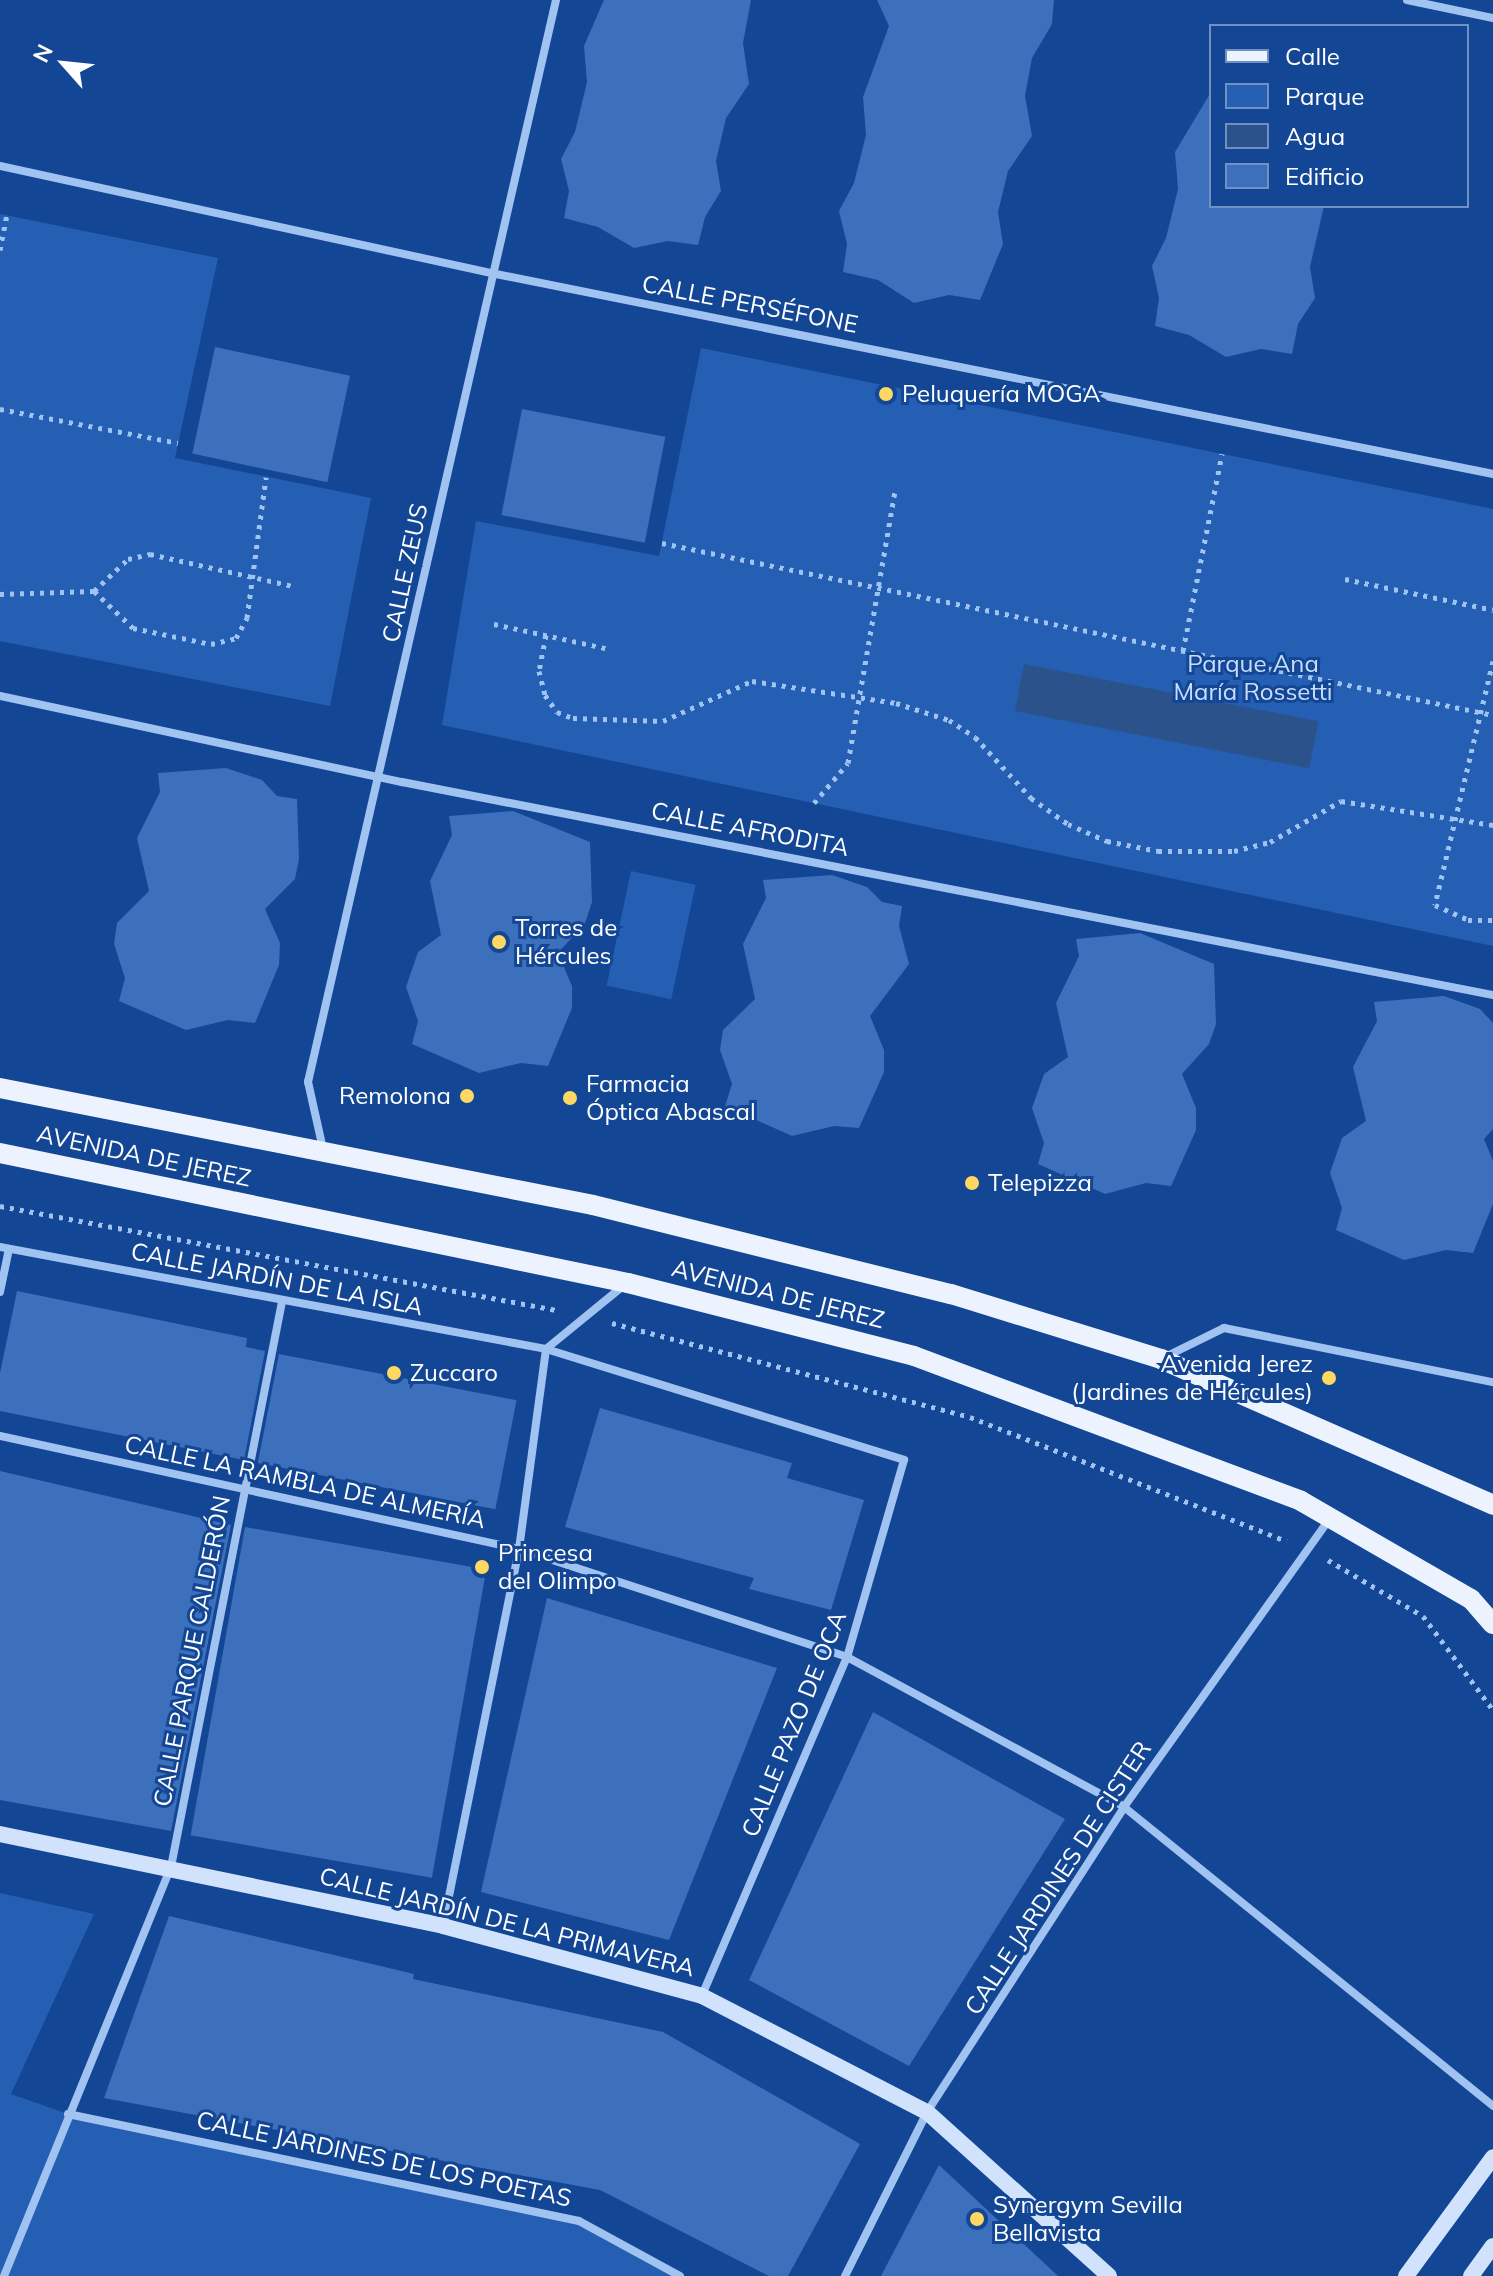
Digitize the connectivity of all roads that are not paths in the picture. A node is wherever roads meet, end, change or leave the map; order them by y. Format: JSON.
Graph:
{"nodes":[{"id":1,"x":556,"y":0,"type":"edge"},
{"id":2,"x":1407,"y":0,"type":"edge"},
{"id":3,"x":1493,"y":18,"type":"edge"},
{"id":4,"x":0,"y":166,"type":"edge"},
{"id":5,"x":491,"y":273,"type":"junction"},
{"id":6,"x":1493,"y":474,"type":"edge"},
{"id":7,"x":0,"y":696,"type":"edge"},
{"id":8,"x":381,"y":777,"type":"junction"},
{"id":9,"x":1493,"y":995,"type":"edge"},
{"id":10,"x":0,"y":1088,"type":"edge"},
{"id":11,"x":0,"y":1153,"type":"edge"},
{"id":12,"x":324,"y":1153,"type":"junction"},
{"id":13,"x":5,"y":1248,"type":"edge"},
{"id":14,"x":628,"y":1283,"type":"junction"},
{"id":15,"x":0,"y":1292,"type":"edge"},
{"id":16,"x":282,"y":1302,"type":"junction"},
{"id":17,"x":546,"y":1349,"type":"junction"},
{"id":18,"x":1161,"y":1359,"type":"junction"},
{"id":19,"x":1493,"y":1382,"type":"edge"},
{"id":20,"x":0,"y":1436,"type":"edge"},
{"id":21,"x":904,"y":1460,"type":"joint"},
{"id":22,"x":244,"y":1489,"type":"junction"},
{"id":23,"x":1493,"y":1505,"type":"edge"},
{"id":24,"x":1330,"y":1518,"type":"junction"},
{"id":25,"x":519,"y":1549,"type":"junction"},
{"id":26,"x":1493,"y":1624,"type":"edge"},
{"id":27,"x":847,"y":1657,"type":"junction"},
{"id":28,"x":1124,"y":1807,"type":"junction"},
{"id":29,"x":0,"y":1834,"type":"edge"},
{"id":30,"x":171,"y":1867,"type":"junction"},
{"id":31,"x":443,"y":1926,"type":"junction"},
{"id":32,"x":702,"y":1996,"type":"junction"},
{"id":33,"x":1493,"y":2106,"type":"edge"},
{"id":34,"x":927,"y":2112,"type":"junction"},
{"id":35,"x":68,"y":2114,"type":"junction"},
{"id":36,"x":1493,"y":2157,"type":"edge"},
{"id":37,"x":1493,"y":2246,"type":"edge"},
{"id":38,"x":4,"y":2276,"type":"edge"},
{"id":39,"x":680,"y":2276,"type":"edge"},
{"id":40,"x":845,"y":2276,"type":"edge"},
{"id":41,"x":1109,"y":2276,"type":"edge"},
{"id":42,"x":1406,"y":2276,"type":"edge"},
{"id":43,"x":1471,"y":2276,"type":"edge"}],
"edges":[{"from":1,"to":5,"type":"street","name":"CALLE ZEUS"},
{"from":2,"to":3,"type":"street"},
{"from":4,"to":5,"type":"street","name":"CALLE PERSÉFONE"},
{"from":5,"to":6,"type":"street","name":"CALLE PERSÉFONE"},
{"from":5,"to":8,"type":"street","name":"CALLE ZEUS"},
{"from":7,"to":8,"type":"street","name":"CALLE AFRODITA"},
{"from":8,"to":9,"type":"street","name":"CALLE AFRODITA"},
{"from":8,"to":12,"type":"street","name":"CALLE ZEUS"},
{"from":10,"to":12,"type":"main road","name":"AVENIDA DE JEREZ"},
{"from":11,"to":14,"type":"main road","name":"AVENIDA DE JEREZ"},
{"from":12,"to":18,"type":"main road","name":"AVENIDA DE JEREZ"},
{"from":13,"to":15,"type":"street"},
{"from":13,"to":16,"type":"street","name":"CALLE JARDÍN DE LA ISLA"},
{"from":14,"to":17,"type":"street"},
{"from":14,"to":24,"type":"main road","name":"AVENIDA DE JEREZ"},
{"from":16,"to":17,"type":"street","name":"CALLE JARDÍN DE LA ISLA"},
{"from":16,"to":22,"type":"street","name":"CALLE PARQUE CALDERÓN"},
{"from":17,"to":21,"type":"street","name":"CALLE JARDÍN DE LA ISLA"},
{"from":17,"to":25,"type":"street"},
{"from":18,"to":19,"type":"street"},
{"from":18,"to":23,"type":"main road","name":"AVENIDA DE JEREZ"},
{"from":20,"to":22,"type":"street","name":"CALLE LA RAMBLA DE ALMERÍA"},
{"from":21,"to":27,"type":"street","name":"CALLE PAZO DE OCA"},
{"from":22,"to":25,"type":"street","name":"CALLE LA RAMBLA DE ALMERÍA"},
{"from":22,"to":30,"type":"street","name":"CALLE PARQUE CALDERÓN"},
{"from":24,"to":26,"type":"main road","name":"AVENIDA DE JEREZ"},
{"from":24,"to":28,"type":"street","name":"CALLE JARDINES DE CISTER"},
{"from":25,"to":27,"type":"street","name":"CALLE LA RAMBLA DE ALMERÍA"},
{"from":25,"to":31,"type":"street"},
{"from":27,"to":28,"type":"street","name":"CALLE LA RAMBLA DE ALMERÍA"},
{"from":27,"to":32,"type":"street","name":"CALLE PAZO DE OCA"},
{"from":28,"to":33,"type":"street","name":"CALLE LA RAMBLA DE ALMERÍA"},
{"from":28,"to":34,"type":"street","name":"CALLE JARDINES DE CISTER"},
{"from":29,"to":30,"type":"street","name":"CALLE JARDÍN DE LA PRIMAVERA"},
{"from":30,"to":31,"type":"street","name":"CALLE JARDÍN DE LA PRIMAVERA"},
{"from":30,"to":35,"type":"street","name":"CALLE PARQUE CALDERÓN"},
{"from":31,"to":32,"type":"street","name":"CALLE JARDÍN DE LA PRIMAVERA"},
{"from":32,"to":34,"type":"street","name":"CALLE JARDÍN DE LA PRIMAVERA"},
{"from":34,"to":40,"type":"street","name":"CALLE JARDINES DE CISTER"},
{"from":34,"to":41,"type":"street","name":"CALLE JARDÍN DE LA PRIMAVERA"},
{"from":35,"to":38,"type":"street","name":"CALLE PARQUE CALDERÓN"},
{"from":35,"to":39,"type":"street","name":"CALLE JARDINES DE LOS POETAS"},
{"from":36,"to":42,"type":"street"},
{"from":37,"to":43,"type":"street"}]}
